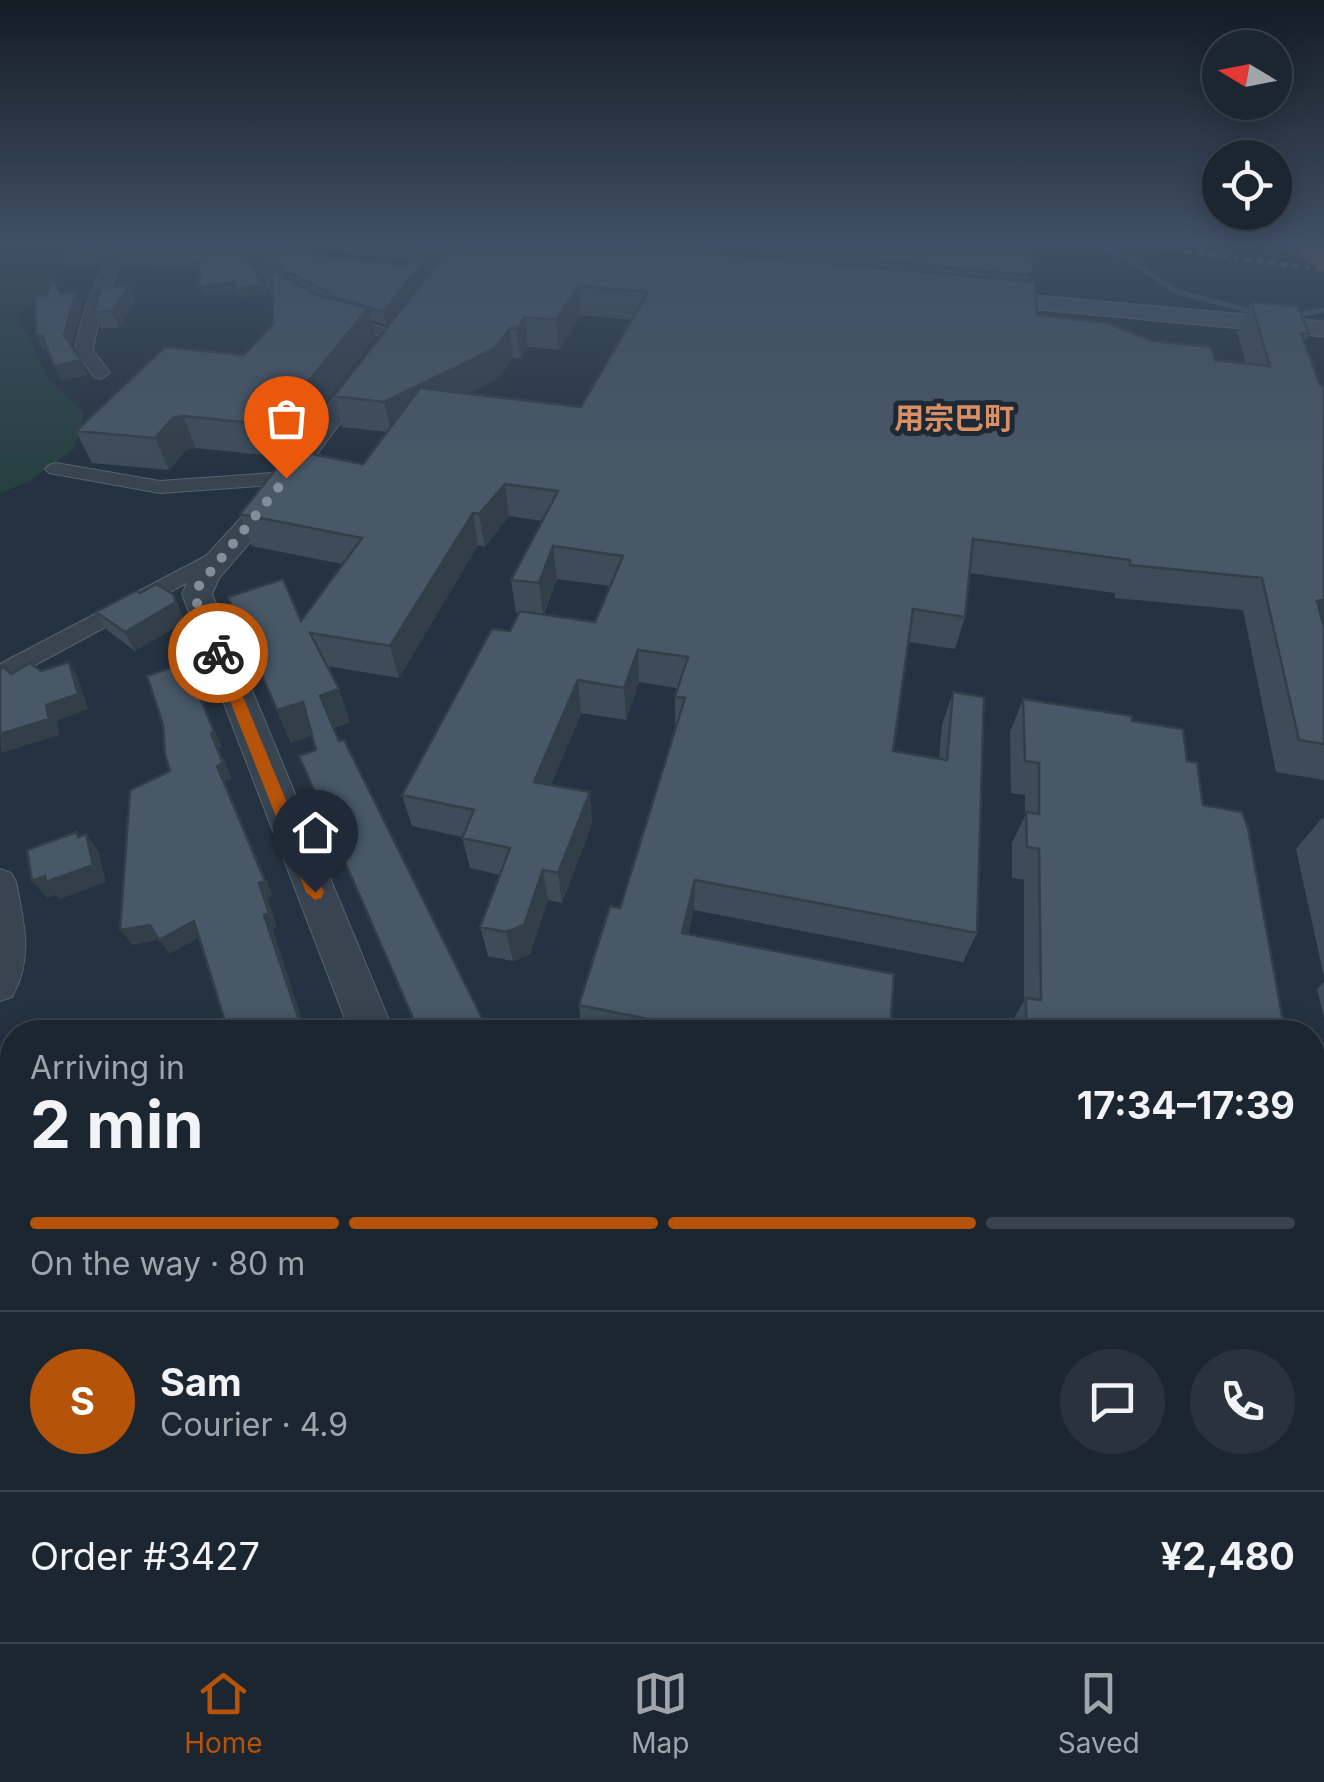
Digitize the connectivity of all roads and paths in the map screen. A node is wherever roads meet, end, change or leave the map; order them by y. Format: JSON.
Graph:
{"nodes":[{"id":1,"x":89,"y":320,"type":"edge"},
{"id":2,"x":341,"y":320,"type":"edge"},
{"id":3,"x":406,"y":320,"type":"edge"},
{"id":4,"x":1224,"y":320,"type":"edge"},
{"id":5,"x":1324,"y":329,"type":"edge"},
{"id":6,"x":395,"y":335,"type":"junction"},
{"id":7,"x":101,"y":373,"type":"dead end"},
{"id":8,"x":56,"y":469,"type":"dead end"},
{"id":9,"x":286,"y":478,"type":"junction"},
{"id":10,"x":223,"y":554,"type":"junction"},
{"id":11,"x":0,"y":675,"type":"edge"},
{"id":12,"x":0,"y":882,"type":"edge"},
{"id":13,"x":0,"y":986,"type":"edge"},
{"id":14,"x":367,"y":1020,"type":"edge"}],
"edges":[{"from":1,"to":7,"type":"street"},
{"from":2,"to":6,"type":"street"},
{"from":3,"to":6,"type":"street"},
{"from":4,"to":5,"type":"main road"},
{"from":6,"to":9,"type":"street"},
{"from":8,"to":9,"type":"street"},
{"from":9,"to":10,"type":"street"},
{"from":10,"to":11,"type":"street"},
{"from":10,"to":14,"type":"street"},
{"from":12,"to":13,"type":"street"}]}
